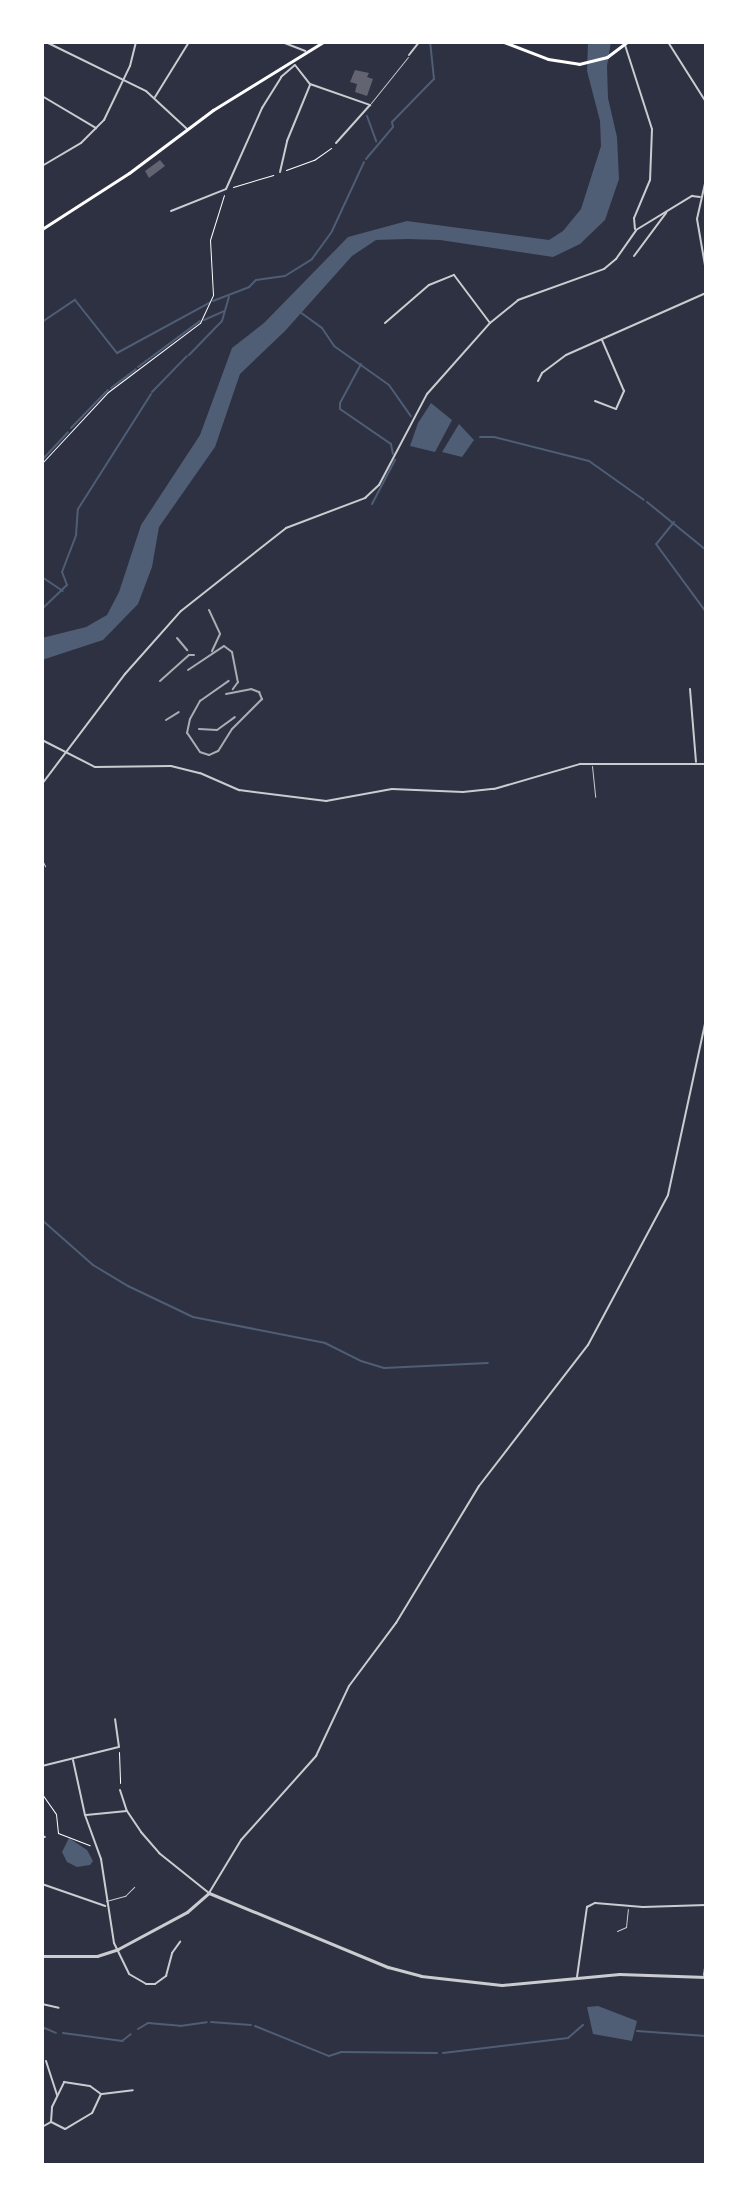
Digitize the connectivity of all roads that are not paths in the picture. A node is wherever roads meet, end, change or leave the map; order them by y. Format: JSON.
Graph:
{"nodes":[{"id":1,"x":46,"y":42,"type":"edge"},
{"id":2,"x":136,"y":42,"type":"edge"},
{"id":3,"x":189,"y":42,"type":"edge"},
{"id":4,"x":282,"y":42,"type":"edge"},
{"id":5,"x":323,"y":42,"type":"edge"},
{"id":6,"x":419,"y":42,"type":"edge"},
{"id":7,"x":504,"y":42,"type":"edge"},
{"id":8,"x":668,"y":42,"type":"edge"},
{"id":9,"x":626,"y":44,"type":"edge"},
{"id":10,"x":306,"y":52,"type":"junction"},
{"id":11,"x":409,"y":55,"type":"joint"},
{"id":12,"x":293,"y":63,"type":"junction"},
{"id":13,"x":124,"y":79,"type":"junction"},
{"id":14,"x":310,"y":84,"type":"junction"},
{"id":15,"x":42,"y":96,"type":"edge"},
{"id":16,"x":155,"y":98,"type":"junction"},
{"id":17,"x":706,"y":102,"type":"edge"},
{"id":18,"x":370,"y":105,"type":"junction"},
{"id":19,"x":97,"y":129,"type":"junction"},
{"id":20,"x":187,"y":130,"type":"junction"},
{"id":21,"x":336,"y":143,"type":"dead end"},
{"id":22,"x":42,"y":166,"type":"edge"},
{"id":23,"x":280,"y":172,"type":"dead end"},
{"id":24,"x":706,"y":179,"type":"edge"},
{"id":25,"x":705,"y":185,"type":"edge"},
{"id":26,"x":700,"y":197,"type":"junction"},
{"id":27,"x":171,"y":211,"type":"dead end"},
{"id":28,"x":666,"y":212,"type":"junction"},
{"id":29,"x":42,"y":229,"type":"edge"},
{"id":30,"x":636,"y":230,"type":"junction"},
{"id":31,"x":701,"y":242,"type":"junction"},
{"id":32,"x":706,"y":242,"type":"edge"},
{"id":33,"x":634,"y":256,"type":"dead end"},
{"id":34,"x":706,"y":271,"type":"edge"},
{"id":35,"x":706,"y":293,"type":"edge"},
{"id":36,"x":385,"y":323,"type":"dead end"},
{"id":37,"x":490,"y":323,"type":"junction"},
{"id":38,"x":602,"y":338,"type":"junction"},
{"id":39,"x":538,"y":381,"type":"dead end"},
{"id":40,"x":595,"y":401,"type":"dead end"},
{"id":41,"x":690,"y":689,"type":"dead end"},
{"id":42,"x":42,"y":740,"type":"edge"},
{"id":43,"x":65,"y":755,"type":"junction"},
{"id":44,"x":696,"y":763,"type":"junction"},
{"id":45,"x":592,"y":764,"type":"junction"},
{"id":46,"x":706,"y":764,"type":"edge"},
{"id":47,"x":42,"y":784,"type":"edge"},
{"id":48,"x":595,"y":797,"type":"dead end"},
{"id":49,"x":42,"y":860,"type":"edge"},
{"id":50,"x":45,"y":866,"type":"dead end"},
{"id":51,"x":706,"y":1019,"type":"edge"},
{"id":52,"x":115,"y":1719,"type":"dead end"},
{"id":53,"x":73,"y":1760,"type":"junction"},
{"id":54,"x":42,"y":1766,"type":"edge"},
{"id":55,"x":120,"y":1790,"type":"road end"},
{"id":56,"x":127,"y":1811,"type":"junction"},
{"id":57,"x":85,"y":1815,"type":"junction"},
{"id":58,"x":42,"y":1884,"type":"edge"},
{"id":59,"x":134,"y":1887,"type":"dead end"},
{"id":60,"x":209,"y":1893,"type":"junction"},
{"id":61,"x":106,"y":1901,"type":"junction"},
{"id":62,"x":706,"y":1905,"type":"edge"},
{"id":63,"x":628,"y":1906,"type":"junction"},
{"id":64,"x":106,"y":1907,"type":"junction"},
{"id":65,"x":617,"y":1931,"type":"dead end"},
{"id":66,"x":180,"y":1942,"type":"dead end"},
{"id":67,"x":118,"y":1949,"type":"junction"},
{"id":68,"x":42,"y":1956,"type":"edge"},
{"id":69,"x":706,"y":1960,"type":"edge"},
{"id":70,"x":577,"y":1977,"type":"junction"},
{"id":71,"x":705,"y":1977,"type":"edge"},
{"id":72,"x":42,"y":2004,"type":"edge"},
{"id":73,"x":59,"y":2008,"type":"dead end"},
{"id":74,"x":46,"y":2061,"type":"dead end"},
{"id":75,"x":133,"y":2090,"type":"dead end"},
{"id":76,"x":101,"y":2094,"type":"junction"},
{"id":77,"x":58,"y":2096,"type":"junction"},
{"id":78,"x":51,"y":2122,"type":"junction"},
{"id":79,"x":42,"y":2127,"type":"edge"}],
"edges":[{"from":1,"to":13,"type":"street"},
{"from":2,"to":13,"type":"street"},
{"from":3,"to":16,"type":"street"},
{"from":4,"to":10,"type":"street"},
{"from":5,"to":10,"type":"main road"},
{"from":6,"to":11,"type":"street"},
{"from":7,"to":9,"type":"main road"},
{"from":8,"to":17,"type":"street"},
{"from":9,"to":30,"type":"street"},
{"from":10,"to":12,"type":"main road"},
{"from":11,"to":18,"type":"lane"},
{"from":12,"to":14,"type":"street"},
{"from":12,"to":20,"type":"main road"},
{"from":12,"to":27,"type":"street"},
{"from":13,"to":16,"type":"street"},
{"from":13,"to":19,"type":"street"},
{"from":14,"to":18,"type":"street"},
{"from":14,"to":23,"type":"street"},
{"from":15,"to":19,"type":"street"},
{"from":16,"to":20,"type":"street"},
{"from":18,"to":21,"type":"street"},
{"from":19,"to":22,"type":"street"},
{"from":20,"to":29,"type":"main road"},
{"from":24,"to":25,"type":"street"},
{"from":25,"to":26,"type":"street"},
{"from":26,"to":28,"type":"street"},
{"from":26,"to":31,"type":"street"},
{"from":28,"to":30,"type":"street"},
{"from":28,"to":33,"type":"street"},
{"from":30,"to":37,"type":"street"},
{"from":31,"to":32,"type":"street"},
{"from":31,"to":34,"type":"street"},
{"from":35,"to":38,"type":"street"},
{"from":36,"to":37,"type":"street"},
{"from":37,"to":43,"type":"street"},
{"from":38,"to":39,"type":"street"},
{"from":38,"to":40,"type":"street"},
{"from":41,"to":44,"type":"street"},
{"from":42,"to":43,"type":"street"},
{"from":43,"to":45,"type":"street"},
{"from":43,"to":47,"type":"street"},
{"from":44,"to":45,"type":"street"},
{"from":44,"to":46,"type":"street"},
{"from":45,"to":48,"type":"lane"},
{"from":49,"to":50,"type":"lane"},
{"from":51,"to":60,"type":"street"},
{"from":52,"to":53,"type":"street"},
{"from":53,"to":54,"type":"street"},
{"from":53,"to":57,"type":"street"},
{"from":55,"to":56,"type":"street"},
{"from":56,"to":57,"type":"street"},
{"from":56,"to":60,"type":"street"},
{"from":57,"to":61,"type":"street"},
{"from":58,"to":64,"type":"street"},
{"from":59,"to":61,"type":"lane"},
{"from":60,"to":67,"type":"street"},
{"from":60,"to":70,"type":"street"},
{"from":61,"to":64,"type":"street"},
{"from":62,"to":63,"type":"street"},
{"from":63,"to":65,"type":"lane"},
{"from":63,"to":70,"type":"street"},
{"from":64,"to":67,"type":"street"},
{"from":66,"to":67,"type":"street"},
{"from":67,"to":68,"type":"street"},
{"from":69,"to":71,"type":"street"},
{"from":70,"to":71,"type":"street"},
{"from":72,"to":73,"type":"street"},
{"from":74,"to":77,"type":"street"},
{"from":75,"to":76,"type":"street"},
{"from":76,"to":77,"type":"street"},
{"from":76,"to":78,"type":"street"},
{"from":77,"to":78,"type":"street"},
{"from":78,"to":79,"type":"street"}]}
